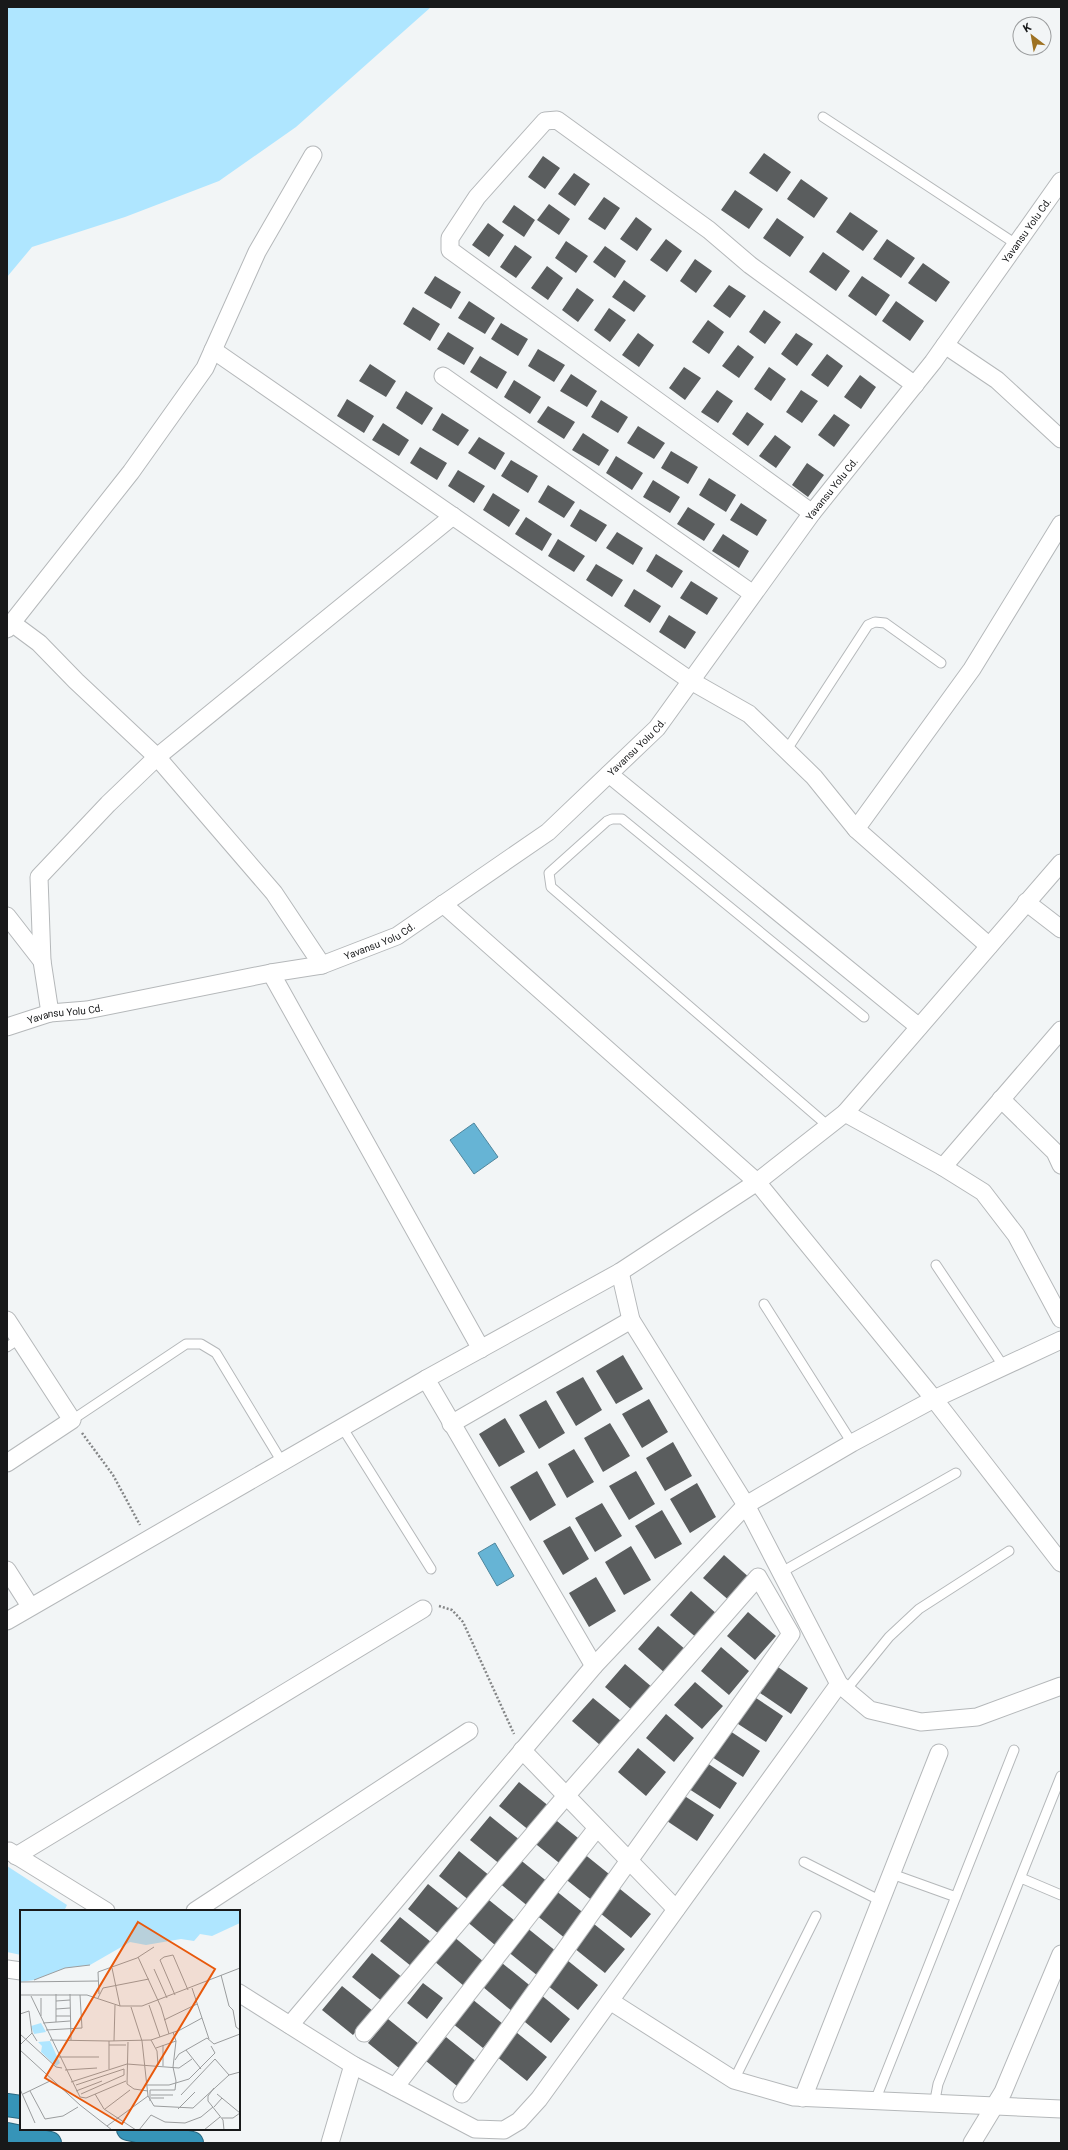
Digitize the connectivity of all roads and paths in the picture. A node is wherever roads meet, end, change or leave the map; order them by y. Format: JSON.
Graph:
{"nodes":[{"id":1,"x":824,"y":117,"type":"dead end"},
{"id":2,"x":313,"y":155,"type":"dead end"},
{"id":3,"x":1061,"y":181,"type":"edge"},
{"id":4,"x":1016,"y":244,"type":"junction"},
{"id":5,"x":945,"y":345,"type":"junction"},
{"id":6,"x":213,"y":350,"type":"junction"},
{"id":7,"x":443,"y":376,"type":"dead end"},
{"id":8,"x":915,"y":385,"type":"junction"},
{"id":9,"x":1061,"y":439,"type":"edge"},
{"id":10,"x":812,"y":513,"type":"junction"},
{"id":11,"x":453,"y":516,"type":"junction"},
{"id":12,"x":1061,"y":524,"type":"edge"},
{"id":13,"x":753,"y":594,"type":"junction"},
{"id":14,"x":10,"y":626,"type":"edge"},
{"id":15,"x":941,"y":663,"type":"dead end"},
{"id":16,"x":691,"y":681,"type":"junction"},
{"id":17,"x":786,"y":750,"type":"junction"},
{"id":18,"x":157,"y":757,"type":"junction"},
{"id":19,"x":610,"y":774,"type":"junction"},
{"id":20,"x":856,"y":829,"type":"junction"},
{"id":21,"x":1061,"y":863,"type":"edge"},
{"id":22,"x":1026,"y":902,"type":"junction"},
{"id":23,"x":443,"y":904,"type":"junction"},
{"id":24,"x":7,"y":916,"type":"edge"},
{"id":25,"x":1061,"y":929,"type":"edge"},
{"id":26,"x":989,"y":946,"type":"junction"},
{"id":27,"x":42,"y":960,"type":"junction"},
{"id":28,"x":322,"y":965,"type":"junction"},
{"id":29,"x":271,"y":973,"type":"junction"},
{"id":30,"x":50,"y":1013,"type":"junction"},
{"id":31,"x":864,"y":1017,"type":"dead end"},
{"id":32,"x":7,"y":1027,"type":"edge"},
{"id":33,"x":919,"y":1027,"type":"junction"},
{"id":34,"x":1061,"y":1030,"type":"edge"},
{"id":35,"x":1001,"y":1099,"type":"junction"},
{"id":36,"x":845,"y":1113,"type":"junction"},
{"id":37,"x":827,"y":1125,"type":"junction"},
{"id":38,"x":1061,"y":1165,"type":"edge"},
{"id":39,"x":943,"y":1167,"type":"junction"},
{"id":40,"x":757,"y":1182,"type":"junction"},
{"id":41,"x":936,"y":1265,"type":"dead end"},
{"id":42,"x":620,"y":1272,"type":"junction"},
{"id":43,"x":764,"y":1304,"type":"dead end"},
{"id":44,"x":1061,"y":1319,"type":"edge"},
{"id":45,"x":7,"y":1320,"type":"edge"},
{"id":46,"x":632,"y":1320,"type":"junction"},
{"id":47,"x":1061,"y":1340,"type":"edge"},
{"id":48,"x":13,"y":1343,"type":"edge"},
{"id":49,"x":481,"y":1349,"type":"junction"},
{"id":50,"x":1004,"y":1367,"type":"junction"},
{"id":51,"x":426,"y":1379,"type":"junction"},
{"id":52,"x":934,"y":1399,"type":"junction"},
{"id":53,"x":72,"y":1420,"type":"junction"},
{"id":54,"x":451,"y":1424,"type":"junction"},
{"id":55,"x":342,"y":1427,"type":"junction"},
{"id":56,"x":852,"y":1443,"type":"junction"},
{"id":57,"x":282,"y":1462,"type":"junction"},
{"id":58,"x":7,"y":1463,"type":"edge"},
{"id":59,"x":956,"y":1473,"type":"dead end"},
{"id":60,"x":746,"y":1505,"type":"junction"},
{"id":61,"x":147,"y":1539,"type":"junction"},
{"id":62,"x":1009,"y":1551,"type":"dead end"},
{"id":63,"x":1061,"y":1562,"type":"edge"},
{"id":64,"x":431,"y":1569,"type":"dead end"},
{"id":65,"x":7,"y":1570,"type":"edge"},
{"id":66,"x":780,"y":1573,"type":"junction"},
{"id":67,"x":30,"y":1606,"type":"junction"},
{"id":68,"x":423,"y":1609,"type":"joint"},
{"id":69,"x":7,"y":1621,"type":"edge"},
{"id":70,"x":594,"y":1666,"type":"junction"},
{"id":71,"x":1061,"y":1686,"type":"edge"},
{"id":72,"x":843,"y":1687,"type":"junction"},
{"id":73,"x":469,"y":1732,"type":"dead end"},
{"id":74,"x":522,"y":1750,"type":"junction"},
{"id":75,"x":1014,"y":1750,"type":"dead end"},
{"id":76,"x":939,"y":1753,"type":"dead end"},
{"id":77,"x":1061,"y":1776,"type":"edge"},
{"id":78,"x":566,"y":1796,"type":"junction"},
{"id":79,"x":596,"y":1828,"type":"junction"},
{"id":80,"x":12,"y":1853,"type":"edge"},
{"id":81,"x":628,"y":1862,"type":"junction"},
{"id":82,"x":804,"y":1862,"type":"dead end"},
{"id":83,"x":892,"y":1874,"type":"junction"},
{"id":84,"x":1021,"y":1878,"type":"junction"},
{"id":85,"x":1061,"y":1895,"type":"edge"},
{"id":86,"x":956,"y":1897,"type":"junction"},
{"id":87,"x":881,"y":1900,"type":"junction"},
{"id":88,"x":676,"y":1909,"type":"junction"},
{"id":89,"x":104,"y":1910,"type":"edge"},
{"id":90,"x":197,"y":1910,"type":"edge"},
{"id":91,"x":816,"y":1916,"type":"dead end"},
{"id":92,"x":1061,"y":1954,"type":"edge"},
{"id":93,"x":7,"y":1969,"type":"edge"},
{"id":94,"x":20,"y":1972,"type":"edge"},
{"id":95,"x":240,"y":1994,"type":"edge"},
{"id":96,"x":610,"y":2001,"type":"junction"},
{"id":97,"x":290,"y":2025,"type":"junction"},
{"id":98,"x":364,"y":2033,"type":"dead end"},
{"id":99,"x":353,"y":2065,"type":"junction"},
{"id":100,"x":734,"y":2080,"type":"junction"},
{"id":101,"x":395,"y":2087,"type":"junction"},
{"id":102,"x":462,"y":2094,"type":"dead end"},
{"id":103,"x":803,"y":2098,"type":"junction"},
{"id":104,"x":875,"y":2101,"type":"junction"},
{"id":105,"x":7,"y":2105,"type":"edge"},
{"id":106,"x":934,"y":2105,"type":"junction"},
{"id":107,"x":20,"y":2107,"type":"edge"},
{"id":108,"x":994,"y":2107,"type":"junction"},
{"id":109,"x":1061,"y":2109,"type":"edge"},
{"id":110,"x":133,"y":2130,"type":"edge"},
{"id":111,"x":7,"y":2134,"type":"edge"},
{"id":112,"x":50,"y":2143,"type":"edge"},
{"id":113,"x":192,"y":2143,"type":"edge"},
{"id":114,"x":330,"y":2143,"type":"edge"},
{"id":115,"x":972,"y":2143,"type":"edge"}],
"edges":[{"from":1,"to":4,"type":"lane"},
{"from":2,"to":6,"type":"street"},
{"from":3,"to":4,"type":"street","name":"Yavansu Yolu Cd."},
{"from":4,"to":5,"type":"street","name":"Yavansu Yolu Cd."},
{"from":5,"to":8,"type":"street","name":"Yavansu Yolu Cd."},
{"from":5,"to":9,"type":"street"},
{"from":6,"to":11,"type":"street"},
{"from":6,"to":14,"type":"street"},
{"from":7,"to":13,"type":"street"},
{"from":8,"to":10,"type":"street","name":"Yavansu Yolu Cd."},
{"from":8,"to":10,"type":"street"},
{"from":10,"to":13,"type":"street","name":"Yavansu Yolu Cd."},
{"from":11,"to":16,"type":"street"},
{"from":11,"to":18,"type":"street"},
{"from":12,"to":20,"type":"street"},
{"from":13,"to":16,"type":"street","name":"Yavansu Yolu Cd."},
{"from":14,"to":18,"type":"street"},
{"from":15,"to":17,"type":"lane"},
{"from":16,"to":17,"type":"street"},
{"from":16,"to":19,"type":"street","name":"Yavansu Yolu Cd."},
{"from":17,"to":20,"type":"street"},
{"from":18,"to":27,"type":"street"},
{"from":18,"to":28,"type":"street"},
{"from":19,"to":23,"type":"street","name":"Yavansu Yolu Cd."},
{"from":19,"to":33,"type":"street"},
{"from":20,"to":26,"type":"street"},
{"from":21,"to":22,"type":"street"},
{"from":22,"to":25,"type":"street"},
{"from":22,"to":26,"type":"street"},
{"from":23,"to":28,"type":"street","name":"Yavansu Yolu Cd."},
{"from":23,"to":40,"type":"street"},
{"from":24,"to":27,"type":"street"},
{"from":26,"to":33,"type":"street"},
{"from":27,"to":30,"type":"street"},
{"from":28,"to":29,"type":"street","name":"Yavansu Yolu Cd."},
{"from":29,"to":30,"type":"street","name":"Yavansu Yolu Cd."},
{"from":29,"to":49,"type":"street"},
{"from":30,"to":32,"type":"street","name":"Yavansu Yolu Cd."},
{"from":31,"to":37,"type":"lane"},
{"from":33,"to":36,"type":"street"},
{"from":34,"to":35,"type":"street"},
{"from":35,"to":38,"type":"street"},
{"from":35,"to":39,"type":"street"},
{"from":36,"to":37,"type":"street"},
{"from":36,"to":39,"type":"street"},
{"from":37,"to":40,"type":"street"},
{"from":39,"to":44,"type":"street"},
{"from":40,"to":42,"type":"street"},
{"from":40,"to":52,"type":"street"},
{"from":41,"to":50,"type":"lane"},
{"from":42,"to":46,"type":"street"},
{"from":42,"to":49,"type":"street"},
{"from":43,"to":56,"type":"lane"},
{"from":45,"to":48,"type":"street"},
{"from":46,"to":54,"type":"street"},
{"from":46,"to":60,"type":"street"},
{"from":47,"to":50,"type":"street"},
{"from":48,"to":53,"type":"street"},
{"from":49,"to":51,"type":"street"},
{"from":50,"to":52,"type":"street"},
{"from":51,"to":54,"type":"street"},
{"from":51,"to":55,"type":"street"},
{"from":52,"to":56,"type":"street"},
{"from":52,"to":63,"type":"street"},
{"from":53,"to":57,"type":"lane"},
{"from":53,"to":58,"type":"street"},
{"from":53,"to":61,"type":"path"},
{"from":54,"to":70,"type":"street"},
{"from":55,"to":57,"type":"street"},
{"from":55,"to":64,"type":"lane"},
{"from":56,"to":60,"type":"street"},
{"from":57,"to":61,"type":"street"},
{"from":59,"to":66,"type":"lane"},
{"from":60,"to":66,"type":"street"},
{"from":60,"to":70,"type":"street"},
{"from":61,"to":67,"type":"street"},
{"from":62,"to":72,"type":"lane"},
{"from":65,"to":67,"type":"street"},
{"from":66,"to":72,"type":"street"},
{"from":67,"to":69,"type":"street"},
{"from":68,"to":74,"type":"path"},
{"from":68,"to":80,"type":"street"},
{"from":70,"to":74,"type":"street"},
{"from":71,"to":72,"type":"street"},
{"from":72,"to":88,"type":"street"},
{"from":73,"to":90,"type":"street"},
{"from":74,"to":78,"type":"street"},
{"from":74,"to":97,"type":"street"},
{"from":75,"to":86,"type":"lane"},
{"from":76,"to":83,"type":"street"},
{"from":77,"to":84,"type":"lane"},
{"from":78,"to":79,"type":"street"},
{"from":78,"to":81,"type":"street"},
{"from":78,"to":98,"type":"street"},
{"from":79,"to":81,"type":"street"},
{"from":79,"to":101,"type":"street"},
{"from":80,"to":89,"type":"street"},
{"from":81,"to":88,"type":"street"},
{"from":81,"to":102,"type":"street"},
{"from":82,"to":87,"type":"lane"},
{"from":83,"to":86,"type":"lane"},
{"from":83,"to":87,"type":"street"},
{"from":84,"to":85,"type":"lane"},
{"from":84,"to":106,"type":"lane"},
{"from":86,"to":104,"type":"lane"},
{"from":87,"to":103,"type":"street"},
{"from":88,"to":96,"type":"street"},
{"from":91,"to":100,"type":"lane"},
{"from":92,"to":108,"type":"street"},
{"from":93,"to":94,"type":"street"},
{"from":95,"to":97,"type":"street"},
{"from":96,"to":100,"type":"street"},
{"from":96,"to":101,"type":"street"},
{"from":97,"to":99,"type":"street"},
{"from":99,"to":101,"type":"street"},
{"from":99,"to":114,"type":"street"},
{"from":100,"to":103,"type":"street"},
{"from":103,"to":104,"type":"street"},
{"from":104,"to":106,"type":"street"},
{"from":105,"to":107,"type":"highway"},
{"from":106,"to":108,"type":"street"},
{"from":108,"to":109,"type":"street"},
{"from":108,"to":115,"type":"street"},
{"from":110,"to":113,"type":"highway"},
{"from":111,"to":112,"type":"highway"}]}
